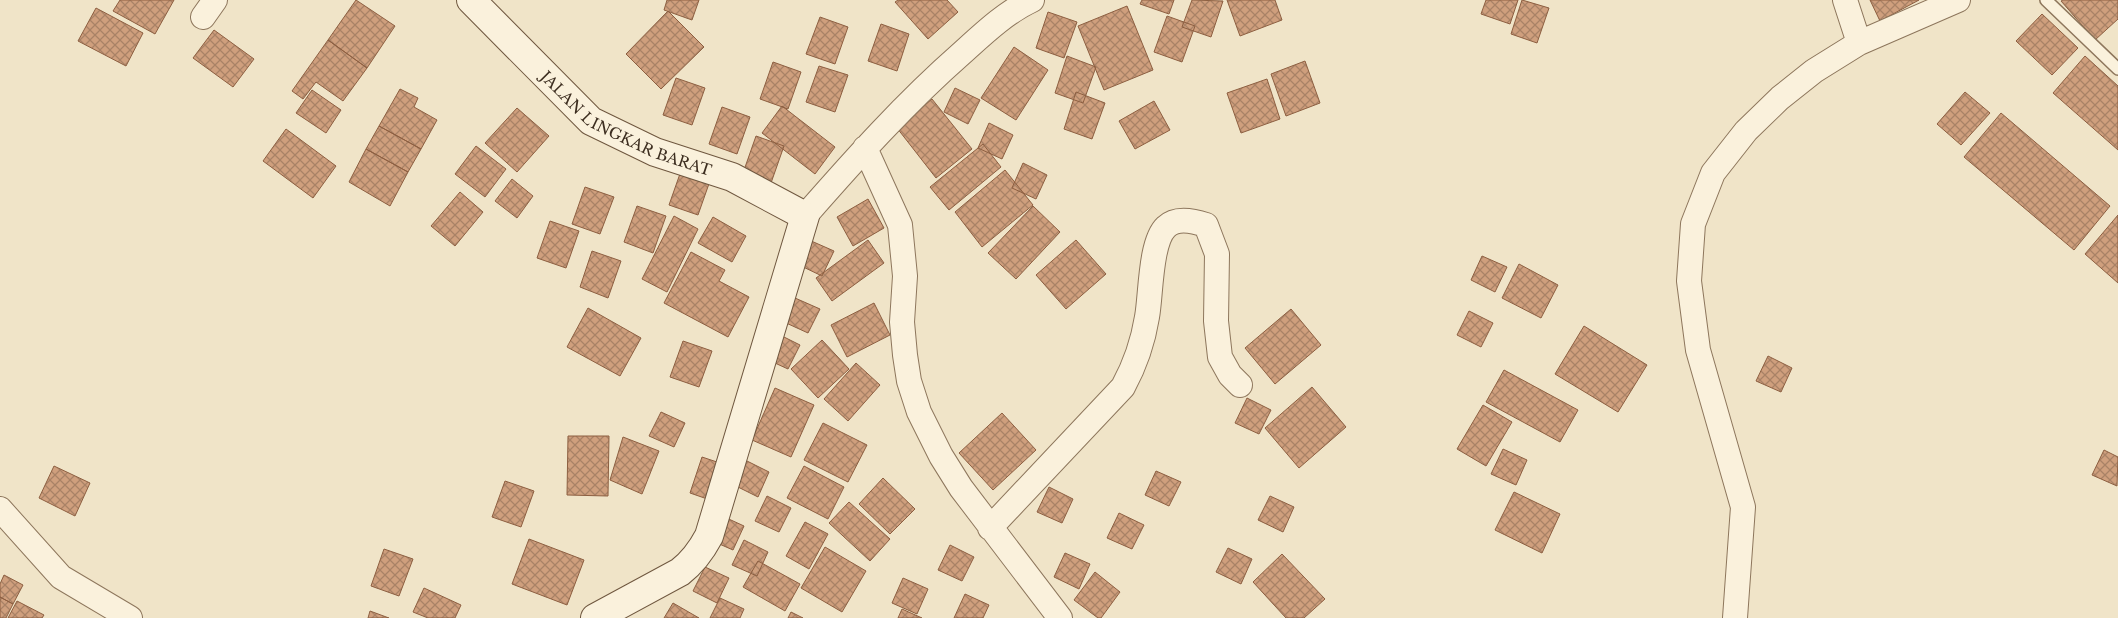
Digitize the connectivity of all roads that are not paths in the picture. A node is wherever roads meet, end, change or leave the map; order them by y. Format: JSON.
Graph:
{"nodes":[{"id":1,"x":471,"y":0,"type":"edge"},
{"id":2,"x":1032,"y":0,"type":"edge"},
{"id":3,"x":1845,"y":0,"type":"edge"},
{"id":4,"x":1958,"y":0,"type":"edge"},
{"id":5,"x":2046,"y":0,"type":"edge"},
{"id":6,"x":1859,"y":43,"type":"junction"},
{"id":7,"x":2118,"y":69,"type":"edge"},
{"id":8,"x":865,"y":148,"type":"junction"},
{"id":9,"x":805,"y":216,"type":"junction"},
{"id":10,"x":1240,"y":385,"type":"dead end"},
{"id":11,"x":0,"y":509,"type":"edge"},
{"id":12,"x":990,"y":528,"type":"junction"},
{"id":13,"x":130,"y":618,"type":"edge"},
{"id":14,"x":595,"y":618,"type":"edge"},
{"id":15,"x":1060,"y":618,"type":"edge"},
{"id":16,"x":1735,"y":618,"type":"edge"}],
"edges":[{"from":1,"to":9,"type":"street","name":"JALAN LINGKAR BARAT"},
{"from":2,"to":8,"type":"street"},
{"from":3,"to":6,"type":"street"},
{"from":4,"to":6,"type":"street"},
{"from":5,"to":7,"type":"lane"},
{"from":6,"to":16,"type":"street"},
{"from":8,"to":9,"type":"street"},
{"from":8,"to":12,"type":"street"},
{"from":9,"to":14,"type":"street"},
{"from":10,"to":12,"type":"street"},
{"from":11,"to":13,"type":"street"},
{"from":12,"to":15,"type":"street"}]}
